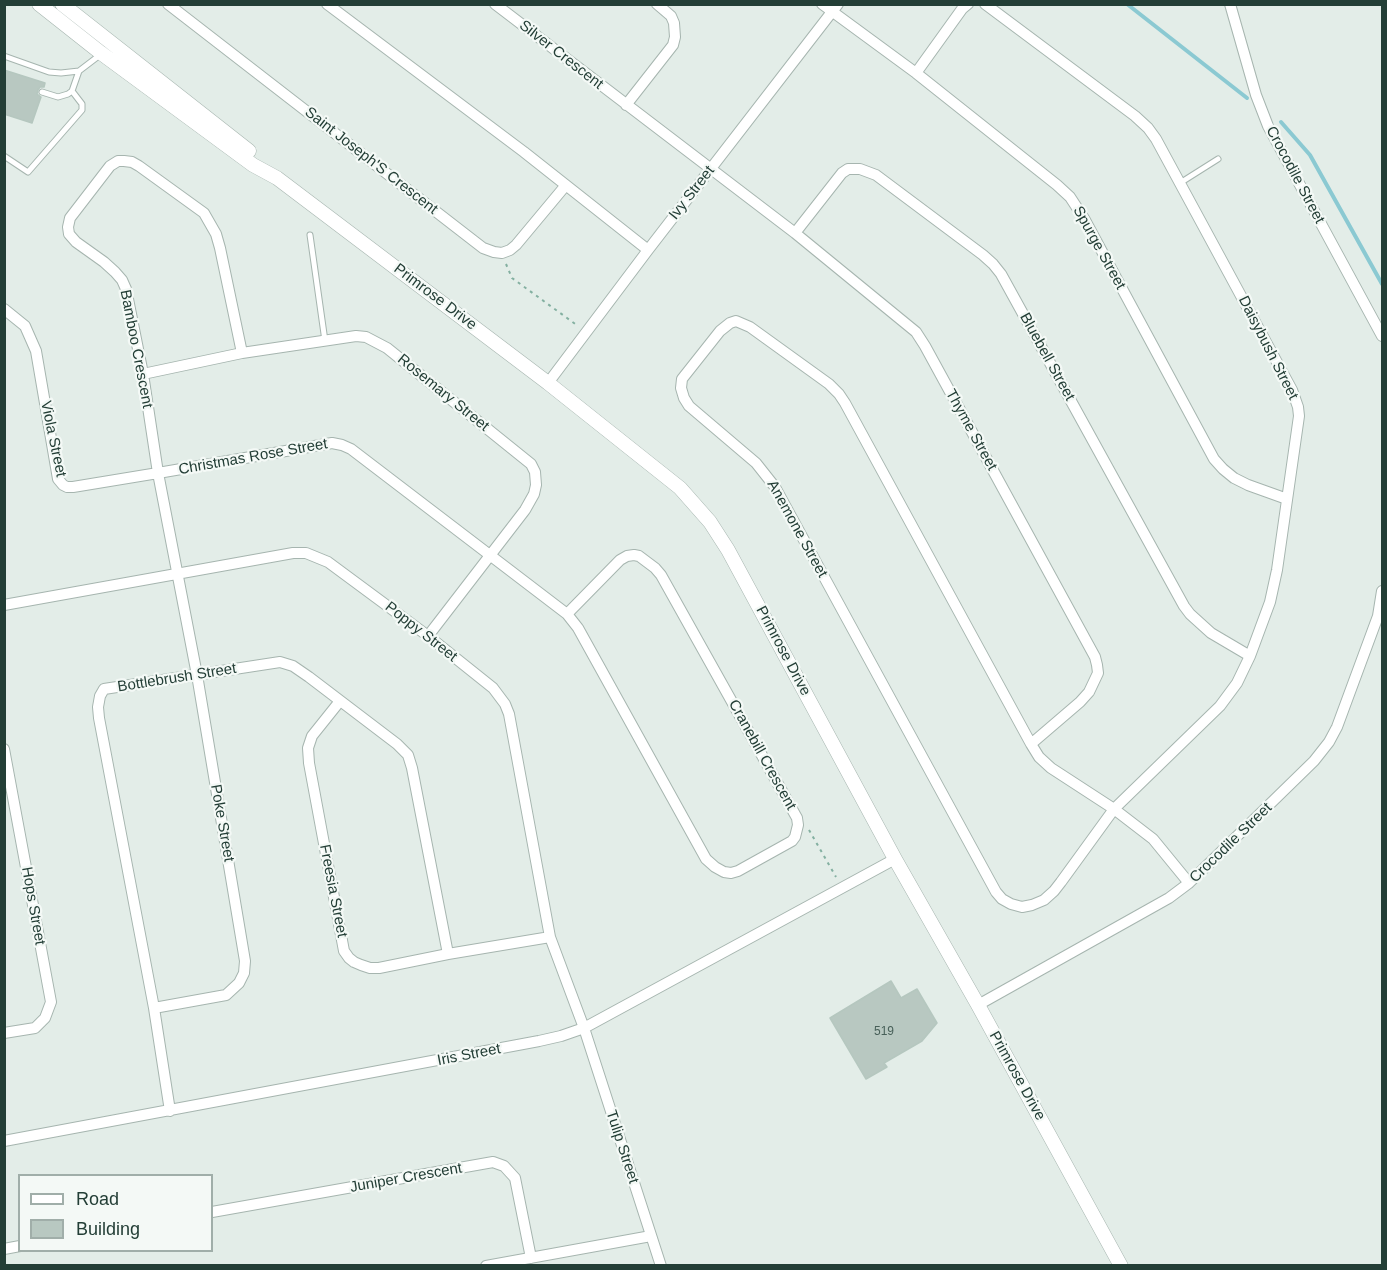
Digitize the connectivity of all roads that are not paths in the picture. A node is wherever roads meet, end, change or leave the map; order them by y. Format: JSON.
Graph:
{"nodes":[{"id":1,"x":39,"y":4,"type":"edge"},
{"id":2,"x":62,"y":4,"type":"edge"},
{"id":3,"x":168,"y":4,"type":"edge"},
{"id":4,"x":327,"y":4,"type":"edge"},
{"id":5,"x":495,"y":4,"type":"edge"},
{"id":6,"x":657,"y":4,"type":"edge"},
{"id":7,"x":822,"y":4,"type":"edge"},
{"id":8,"x":968,"y":4,"type":"edge"},
{"id":9,"x":985,"y":4,"type":"edge"},
{"id":10,"x":1230,"y":4,"type":"edge"},
{"id":11,"x":835,"y":8,"type":"edge"},
{"id":12,"x":101,"y":53,"type":"junction"},
{"id":13,"x":4,"y":56,"type":"edge"},
{"id":14,"x":80,"y":71,"type":"junction"},
{"id":15,"x":916,"y":73,"type":"junction"},
{"id":16,"x":72,"y":91,"type":"junction"},
{"id":17,"x":42,"y":92,"type":"dead end"},
{"id":18,"x":626,"y":105,"type":"junction"},
{"id":19,"x":4,"y":156,"type":"edge"},
{"id":20,"x":1218,"y":159,"type":"dead end"},
{"id":21,"x":711,"y":169,"type":"junction"},
{"id":22,"x":277,"y":178,"type":"junction"},
{"id":23,"x":1180,"y":183,"type":"junction"},
{"id":24,"x":566,"y":185,"type":"junction"},
{"id":25,"x":795,"y":233,"type":"junction"},
{"id":26,"x":310,"y":235,"type":"dead end"},
{"id":27,"x":648,"y":250,"type":"junction"},
{"id":28,"x":4,"y":309,"type":"edge"},
{"id":29,"x":1383,"y":336,"type":"edge"},
{"id":30,"x":325,"y":341,"type":"junction"},
{"id":31,"x":242,"y":354,"type":"junction"},
{"id":32,"x":143,"y":374,"type":"junction"},
{"id":33,"x":548,"y":383,"type":"junction"},
{"id":34,"x":158,"y":473,"type":"junction"},
{"id":35,"x":1287,"y":499,"type":"junction"},
{"id":36,"x":490,"y":555,"type":"junction"},
{"id":37,"x":177,"y":573,"type":"junction"},
{"id":38,"x":1383,"y":591,"type":"edge"},
{"id":39,"x":4,"y":605,"type":"edge"},
{"id":40,"x":567,"y":614,"type":"junction"},
{"id":41,"x":428,"y":636,"type":"junction"},
{"id":42,"x":1250,"y":656,"type":"junction"},
{"id":43,"x":197,"y":675,"type":"junction"},
{"id":44,"x":340,"y":701,"type":"junction"},
{"id":45,"x":1031,"y":744,"type":"junction"},
{"id":46,"x":4,"y":749,"type":"edge"},
{"id":47,"x":1113,"y":809,"type":"junction"},
{"id":48,"x":895,"y":859,"type":"junction"},
{"id":49,"x":1189,"y":883,"type":"junction"},
{"id":50,"x":550,"y":937,"type":"junction"},
{"id":51,"x":448,"y":954,"type":"junction"},
{"id":52,"x":978,"y":1005,"type":"junction"},
{"id":53,"x":154,"y":1008,"type":"junction"},
{"id":54,"x":584,"y":1028,"type":"junction"},
{"id":55,"x":4,"y":1033,"type":"edge"},
{"id":56,"x":170,"y":1111,"type":"junction"},
{"id":57,"x":4,"y":1141,"type":"edge"},
{"id":58,"x":213,"y":1212,"type":"edge"},
{"id":59,"x":651,"y":1236,"type":"junction"},
{"id":60,"x":531,"y":1258,"type":"junction"},
{"id":61,"x":486,"y":1266,"type":"edge"},
{"id":62,"x":661,"y":1266,"type":"edge"},
{"id":63,"x":1121,"y":1266,"type":"edge"}],
"edges":[{"from":1,"to":12,"type":"street","name":"Primrose Drive"},
{"from":2,"to":22,"type":"street","name":"Primrose Drive"},
{"from":3,"to":24,"type":"street","name":"Saint Joseph'S Crescent"},
{"from":4,"to":24,"type":"street"},
{"from":5,"to":18,"type":"street","name":"Silver Crescent"},
{"from":6,"to":18,"type":"street"},
{"from":7,"to":11,"type":"street","name":"Spurge Street"},
{"from":8,"to":15,"type":"street"},
{"from":9,"to":23,"type":"street","name":"Daisybush Street"},
{"from":10,"to":29,"type":"street","name":"Crocodile Street"},
{"from":11,"to":15,"type":"street","name":"Spurge Street"},
{"from":11,"to":21,"type":"street","name":"Ivy Street"},
{"from":12,"to":14,"type":"lane"},
{"from":12,"to":22,"type":"street","name":"Primrose Drive"},
{"from":13,"to":14,"type":"lane"},
{"from":14,"to":16,"type":"lane"},
{"from":15,"to":35,"type":"street","name":"Spurge Street"},
{"from":16,"to":17,"type":"lane"},
{"from":16,"to":19,"type":"lane"},
{"from":18,"to":21,"type":"street","name":"Silver Crescent"},
{"from":20,"to":23,"type":"lane"},
{"from":21,"to":25,"type":"street","name":"Thyme Street"},
{"from":21,"to":27,"type":"street","name":"Ivy Street"},
{"from":22,"to":33,"type":"street","name":"Primrose Drive"},
{"from":23,"to":35,"type":"street","name":"Daisybush Street"},
{"from":24,"to":27,"type":"street"},
{"from":25,"to":42,"type":"street","name":"Bluebell Street"},
{"from":25,"to":45,"type":"street","name":"Thyme Street"},
{"from":26,"to":30,"type":"lane"},
{"from":27,"to":33,"type":"street","name":"Ivy Street"},
{"from":28,"to":34,"type":"street","name":"Viola Street"},
{"from":30,"to":31,"type":"street","name":"Rosemary Street"},
{"from":30,"to":36,"type":"street","name":"Rosemary Street"},
{"from":31,"to":32,"type":"street","name":"Rosemary Street"},
{"from":31,"to":32,"type":"street","name":"Bamboo Crescent"},
{"from":32,"to":34,"type":"street","name":"Bamboo Crescent"},
{"from":33,"to":48,"type":"street","name":"Primrose Drive"},
{"from":34,"to":36,"type":"street","name":"Christmas Rose Street"},
{"from":34,"to":37,"type":"street","name":"Bamboo Crescent"},
{"from":35,"to":42,"type":"street","name":"Daisybush Street"},
{"from":36,"to":40,"type":"street","name":"Cranebill Crescent"},
{"from":36,"to":41,"type":"street","name":"Rosemary Street"},
{"from":37,"to":39,"type":"street","name":"Poppy Street"},
{"from":37,"to":41,"type":"street","name":"Poppy Street"},
{"from":37,"to":43,"type":"street","name":"Poke Street"},
{"from":38,"to":49,"type":"street","name":"Crocodile Street"},
{"from":40,"to":40,"type":"street","name":"Cranebill Crescent"},
{"from":41,"to":50,"type":"street","name":"Poppy Street"},
{"from":42,"to":47,"type":"street","name":"Daisybush Street"},
{"from":43,"to":44,"type":"street","name":"Bottlebrush Street"},
{"from":43,"to":53,"type":"street","name":"Poke Street"},
{"from":43,"to":53,"type":"street","name":"Bottlebrush Street"},
{"from":44,"to":51,"type":"street","name":"Bottlebrush Street"},
{"from":44,"to":51,"type":"street","name":"Freesia Street"},
{"from":45,"to":47,"type":"street","name":"Anemone Street"},
{"from":45,"to":47,"type":"street","name":"Anemone Street"},
{"from":46,"to":55,"type":"street","name":"Hops Street"},
{"from":47,"to":49,"type":"street","name":"Anemone Street"},
{"from":48,"to":52,"type":"street","name":"Primrose Drive"},
{"from":48,"to":54,"type":"street","name":"Iris Street"},
{"from":49,"to":52,"type":"street","name":"Crocodile Street"},
{"from":50,"to":51,"type":"street","name":"Freesia Street"},
{"from":50,"to":54,"type":"street","name":"Poppy Street"},
{"from":52,"to":63,"type":"street","name":"Primrose Drive"},
{"from":53,"to":56,"type":"street","name":"Bottlebrush Street"},
{"from":54,"to":56,"type":"street","name":"Iris Street"},
{"from":54,"to":59,"type":"street","name":"Tulip Street"},
{"from":56,"to":57,"type":"street","name":"Iris Street"},
{"from":58,"to":60,"type":"street","name":"Juniper Crescent"},
{"from":59,"to":60,"type":"street"},
{"from":59,"to":62,"type":"street","name":"Tulip Street"},
{"from":60,"to":61,"type":"street"}]}
